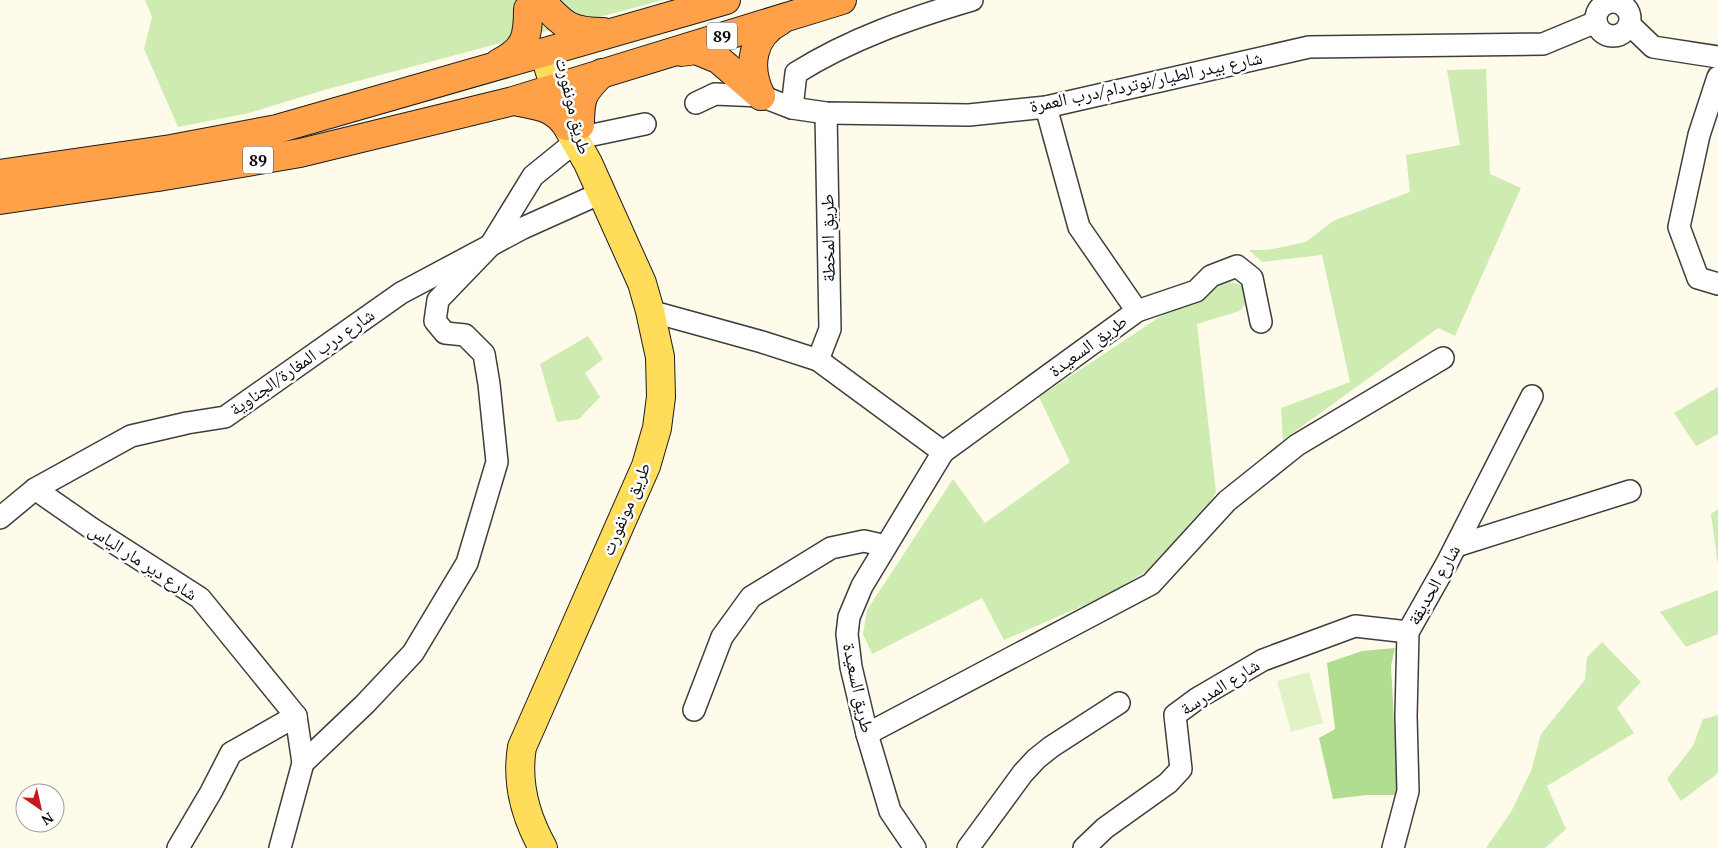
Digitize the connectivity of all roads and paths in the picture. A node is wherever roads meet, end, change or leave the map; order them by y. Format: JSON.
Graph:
{"nodes":[{"id":1,"x":726,"y":0,"type":"edge"},
{"id":2,"x":842,"y":0,"type":"edge"},
{"id":3,"x":972,"y":0,"type":"edge"},
{"id":4,"x":534,"y":4,"type":"edge"},
{"id":5,"x":789,"y":16,"type":"junction"},
{"id":6,"x":615,"y":32,"type":"junction"},
{"id":7,"x":551,"y":51,"type":"junction"},
{"id":8,"x":664,"y":54,"type":"junction"},
{"id":9,"x":1718,"y":56,"type":"edge"},
{"id":10,"x":494,"y":66,"type":"junction"},
{"id":11,"x":602,"y":74,"type":"junction"},
{"id":12,"x":1718,"y":77,"type":"edge"},
{"id":13,"x":563,"y":85,"type":"junction"},
{"id":14,"x":761,"y":96,"type":"junction"},
{"id":15,"x":513,"y":101,"type":"junction"},
{"id":16,"x":696,"y":103,"type":"dead end"},
{"id":17,"x":1046,"y":107,"type":"junction"},
{"id":18,"x":792,"y":108,"type":"junction"},
{"id":19,"x":826,"y":113,"type":"junction"},
{"id":20,"x":645,"y":124,"type":"dead end"},
{"id":21,"x":579,"y":139,"type":"junction"},
{"id":22,"x":0,"y":174,"type":"edge"},
{"id":23,"x":601,"y":193,"type":"junction"},
{"id":24,"x":0,"y":200,"type":"edge"},
{"id":25,"x":490,"y":246,"type":"junction"},
{"id":26,"x":1718,"y":284,"type":"edge"},
{"id":27,"x":650,"y":311,"type":"junction"},
{"id":28,"x":1137,"y":311,"type":"junction"},
{"id":29,"x":1262,"y":322,"type":"dead end"},
{"id":30,"x":1443,"y":358,"type":"dead end"},
{"id":31,"x":818,"y":360,"type":"junction"},
{"id":32,"x":1532,"y":396,"type":"dead end"},
{"id":33,"x":942,"y":452,"type":"junction"},
{"id":34,"x":35,"y":490,"type":"junction"},
{"id":35,"x":1630,"y":492,"type":"dead end"},
{"id":36,"x":0,"y":518,"type":"edge"},
{"id":37,"x":886,"y":546,"type":"junction"},
{"id":38,"x":1456,"y":546,"type":"junction"},
{"id":39,"x":1408,"y":632,"type":"junction"},
{"id":40,"x":1119,"y":703,"type":"dead end"},
{"id":41,"x":694,"y":710,"type":"dead end"},
{"id":42,"x":296,"y":716,"type":"junction"},
{"id":43,"x":867,"y":734,"type":"junction"},
{"id":44,"x":303,"y":763,"type":"junction"},
{"id":45,"x":178,"y":848,"type":"edge"},
{"id":46,"x":280,"y":848,"type":"edge"},
{"id":47,"x":543,"y":848,"type":"edge"},
{"id":48,"x":915,"y":848,"type":"edge"},
{"id":49,"x":968,"y":848,"type":"edge"},
{"id":50,"x":1084,"y":848,"type":"edge"},
{"id":51,"x":1393,"y":848,"type":"edge"}],
"edges":[{"from":1,"to":6,"type":"highway","number":"89"},
{"from":2,"to":5,"type":"highway","number":"89"},
{"from":3,"to":18,"type":"street"},
{"from":4,"to":6,"type":"highway"},
{"from":4,"to":10,"type":"highway"},
{"from":5,"to":8,"type":"highway","number":"89"},
{"from":5,"to":14,"type":"highway"},
{"from":6,"to":7,"type":"highway","number":"89"},
{"from":7,"to":10,"type":"highway","number":"89"},
{"from":7,"to":13,"type":"main road","name":"طريق مونفورت"},
{"from":8,"to":11,"type":"highway","number":"89"},
{"from":8,"to":14,"type":"highway"},
{"from":9,"to":17,"type":"street","name":"شارع بيدر الطيار/نوتردام/درب العمرة"},
{"from":10,"to":22,"type":"highway","number":"89"},
{"from":11,"to":13,"type":"highway","number":"89"},
{"from":11,"to":21,"type":"highway"},
{"from":12,"to":26,"type":"street"},
{"from":13,"to":15,"type":"highway","number":"89"},
{"from":13,"to":21,"type":"main road","name":"طريق مونفورت"},
{"from":14,"to":16,"type":"street","name":"شارع بيدر الطيار/نوتردام/درب العمرة"},
{"from":14,"to":18,"type":"street","name":"شارع بيدر الطيار/نوتردام/درب العمرة"},
{"from":15,"to":21,"type":"highway"},
{"from":15,"to":24,"type":"highway","number":"89"},
{"from":17,"to":19,"type":"street","name":"شارع بيدر الطيار/نوتردام/درب العمرة"},
{"from":17,"to":28,"type":"street"},
{"from":18,"to":19,"type":"street","name":"شارع بيدر الطيار/نوتردام/درب العمرة"},
{"from":19,"to":31,"type":"street","name":"طريق المخطة"},
{"from":20,"to":21,"type":"street"},
{"from":21,"to":23,"type":"main road","name":"طريق مونفورت"},
{"from":21,"to":25,"type":"street"},
{"from":23,"to":25,"type":"street","name":"شارع درب المغارة/الجناوية"},
{"from":23,"to":27,"type":"main road","name":"طريق مونفورت"},
{"from":25,"to":34,"type":"street","name":"شارع درب المغارة/الجناوية"},
{"from":25,"to":44,"type":"street"},
{"from":27,"to":31,"type":"street"},
{"from":27,"to":47,"type":"main road","name":"طريق مونفورت"},
{"from":28,"to":29,"type":"street","name":"طريق السعيدة"},
{"from":28,"to":33,"type":"street","name":"طريق السعيدة"},
{"from":30,"to":43,"type":"street"},
{"from":31,"to":33,"type":"street"},
{"from":32,"to":38,"type":"street","name":"شارع الحديقة"},
{"from":33,"to":37,"type":"street","name":"طريق السعيدة"},
{"from":34,"to":36,"type":"street","name":"شارع درب المغارة/الجناوية"},
{"from":34,"to":42,"type":"street","name":"شارع دير مار الياس"},
{"from":35,"to":38,"type":"street"},
{"from":37,"to":41,"type":"street"},
{"from":37,"to":43,"type":"street","name":"طريق السعيدة"},
{"from":38,"to":39,"type":"street","name":"شارع الحديقة"},
{"from":39,"to":50,"type":"street","name":"شارع المدرسة"},
{"from":39,"to":51,"type":"street","name":"شارع الحديقة"},
{"from":40,"to":49,"type":"street"},
{"from":42,"to":44,"type":"street"},
{"from":42,"to":45,"type":"street"},
{"from":43,"to":48,"type":"street","name":"طريق السعيدة"},
{"from":44,"to":46,"type":"street"}]}
